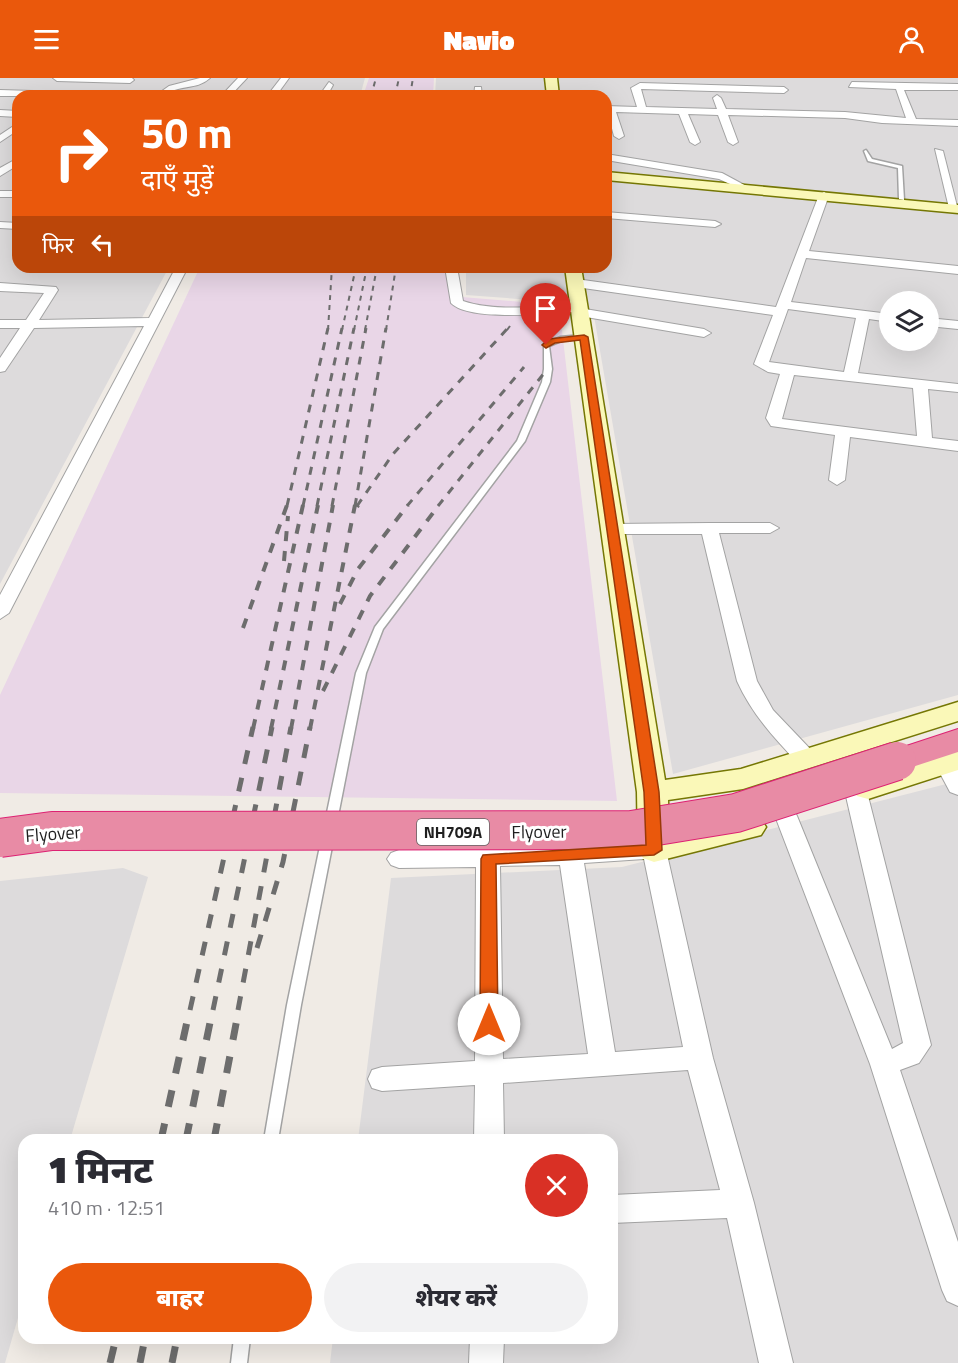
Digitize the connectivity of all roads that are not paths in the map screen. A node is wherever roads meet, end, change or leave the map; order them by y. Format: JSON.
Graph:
{"nodes":[{"id":1,"x":57,"y":78,"type":"edge"},
{"id":2,"x":86,"y":78,"type":"edge"},
{"id":3,"x":206,"y":78,"type":"edge"},
{"id":4,"x":243,"y":78,"type":"edge"},
{"id":5,"x":285,"y":78,"type":"edge"},
{"id":6,"x":783,"y":78,"type":"edge"},
{"id":7,"x":131,"y":79,"type":"edge"},
{"id":8,"x":31,"y":83,"type":"dead end"},
{"id":9,"x":329,"y":85,"type":"dead end"},
{"id":10,"x":899,"y":87,"type":"junction"},
{"id":11,"x":958,"y":87,"type":"edge"},
{"id":12,"x":715,"y":88,"type":"junction"},
{"id":13,"x":18,"y":90,"type":"edge"},
{"id":14,"x":70,"y":90,"type":"edge"},
{"id":15,"x":117,"y":90,"type":"edge"},
{"id":16,"x":165,"y":90,"type":"edge"},
{"id":17,"x":231,"y":90,"type":"edge"},
{"id":18,"x":276,"y":90,"type":"edge"},
{"id":19,"x":326,"y":90,"type":"edge"},
{"id":20,"x":784,"y":90,"type":"junction"},
{"id":21,"x":9,"y":95,"type":"edge"},
{"id":22,"x":852,"y":96,"type":"edge"},
{"id":23,"x":0,"y":103,"type":"edge"},
{"id":24,"x":612,"y":109,"type":"edge"},
{"id":25,"x":642,"y":110,"type":"junction"},
{"id":26,"x":682,"y":110,"type":"junction"},
{"id":27,"x":719,"y":110,"type":"junction"},
{"id":28,"x":786,"y":112,"type":"junction"},
{"id":29,"x":612,"y":116,"type":"edge"},
{"id":30,"x":614,"y":119,"type":"junction"},
{"id":31,"x":687,"y":121,"type":"junction"},
{"id":32,"x":912,"y":121,"type":"junction"},
{"id":33,"x":958,"y":123,"type":"edge"},
{"id":34,"x":790,"y":127,"type":"dead end"},
{"id":35,"x":9,"y":133,"type":"edge"},
{"id":36,"x":619,"y":136,"type":"dead end"},
{"id":37,"x":0,"y":139,"type":"edge"},
{"id":38,"x":695,"y":142,"type":"dead end"},
{"id":39,"x":733,"y":142,"type":"dead end"},
{"id":40,"x":866,"y":151,"type":"dead end"},
{"id":41,"x":938,"y":151,"type":"dead end"},
{"id":42,"x":612,"y":158,"type":"edge"},
{"id":43,"x":612,"y":176,"type":"edge"},
{"id":44,"x":743,"y":187,"type":"junction"},
{"id":45,"x":808,"y":192,"type":"junction"},
{"id":46,"x":824,"y":195,"type":"junction"},
{"id":47,"x":902,"y":199,"type":"junction"},
{"id":48,"x":956,"y":206,"type":"edge"},
{"id":49,"x":612,"y":215,"type":"edge"},
{"id":50,"x":715,"y":224,"type":"dead end"},
{"id":51,"x":802,"y":254,"type":"junction"},
{"id":52,"x":958,"y":270,"type":"edge"},
{"id":53,"x":179,"y":273,"type":"edge"},
{"id":54,"x":452,"y":273,"type":"edge"},
{"id":55,"x":575,"y":275,"type":"edge"},
{"id":56,"x":0,"y":287,"type":"edge"},
{"id":57,"x":783,"y":309,"type":"junction"},
{"id":58,"x":580,"y":310,"type":"junction"},
{"id":59,"x":862,"y":315,"type":"junction"},
{"id":60,"x":879,"y":317,"type":"edge"},
{"id":61,"x":154,"y":322,"type":"junction"},
{"id":62,"x":32,"y":323,"type":"junction"},
{"id":63,"x":939,"y":323,"type":"edge"},
{"id":64,"x":0,"y":324,"type":"edge"},
{"id":65,"x":958,"y":325,"type":"edge"},
{"id":66,"x":704,"y":333,"type":"dead end"},
{"id":67,"x":584,"y":337,"type":"junction"},
{"id":68,"x":0,"y":368,"type":"edge"},
{"id":69,"x":788,"y":370,"type":"junction"},
{"id":70,"x":850,"y":377,"type":"junction"},
{"id":71,"x":920,"y":385,"type":"junction"},
{"id":72,"x":958,"y":388,"type":"edge"},
{"id":73,"x":843,"y":433,"type":"junction"},
{"id":74,"x":925,"y":442,"type":"junction"},
{"id":75,"x":958,"y":446,"type":"edge"},
{"id":76,"x":837,"y":480,"type":"dead end"},
{"id":77,"x":709,"y":528,"type":"junction"},
{"id":78,"x":770,"y":528,"type":"dead end"},
{"id":79,"x":612,"y":529,"type":"junction"},
{"id":80,"x":9,"y":580,"type":"edge"},
{"id":81,"x":0,"y":613,"type":"edge"},
{"id":82,"x":958,"y":711,"type":"edge"},
{"id":83,"x":807,"y":759,"type":"junction"},
{"id":84,"x":955,"y":763,"type":"edge"},
{"id":85,"x":651,"y":792,"type":"junction"},
{"id":86,"x":856,"y":792,"type":"junction"},
{"id":87,"x":786,"y":816,"type":"junction"},
{"id":88,"x":0,"y":838,"type":"edge"},
{"id":89,"x":654,"y":850,"type":"junction"},
{"id":90,"x":571,"y":856,"type":"junction"},
{"id":91,"x":399,"y":859,"type":"dead end"},
{"id":92,"x":488,"y":859,"type":"junction"},
{"id":93,"x":699,"y":1058,"type":"junction"},
{"id":94,"x":603,"y":1064,"type":"junction"},
{"id":95,"x":884,"y":1064,"type":"junction"},
{"id":96,"x":489,"y":1072,"type":"junction"},
{"id":97,"x":382,"y":1079,"type":"dead end"},
{"id":98,"x":271,"y":1134,"type":"edge"},
{"id":99,"x":489,"y":1134,"type":"edge"},
{"id":100,"x":739,"y":1203,"type":"junction"},
{"id":101,"x":618,"y":1209,"type":"edge"},
{"id":102,"x":949,"y":1235,"type":"edge"},
{"id":103,"x":958,"y":1290,"type":"edge"},
{"id":104,"x":241,"y":1344,"type":"edge"},
{"id":105,"x":487,"y":1344,"type":"edge"},
{"id":106,"x":239,"y":1363,"type":"edge"},
{"id":107,"x":486,"y":1363,"type":"edge"},
{"id":108,"x":776,"y":1363,"type":"edge"}],
"edges":[{"from":1,"to":2,"type":"street"},
{"from":2,"to":7,"type":"street"},
{"from":2,"to":14,"type":"street"},
{"from":3,"to":16,"type":"street"},
{"from":4,"to":17,"type":"street"},
{"from":5,"to":18,"type":"street"},
{"from":6,"to":20,"type":"street"},
{"from":7,"to":15,"type":"street"},
{"from":8,"to":13,"type":"street"},
{"from":9,"to":19,"type":"street"},
{"from":10,"to":11,"type":"street"},
{"from":10,"to":22,"type":"street"},
{"from":10,"to":32,"type":"street"},
{"from":12,"to":20,"type":"street"},
{"from":12,"to":25,"type":"street"},
{"from":12,"to":27,"type":"street"},
{"from":20,"to":28,"type":"street"},
{"from":21,"to":23,"type":"street"},
{"from":22,"to":28,"type":"street"},
{"from":22,"to":32,"type":"street"},
{"from":24,"to":25,"type":"street"},
{"from":25,"to":26,"type":"street"},
{"from":26,"to":27,"type":"street"},
{"from":26,"to":31,"type":"street"},
{"from":27,"to":28,"type":"street"},
{"from":27,"to":39,"type":"street"},
{"from":28,"to":34,"type":"street"},
{"from":29,"to":30,"type":"street"},
{"from":30,"to":31,"type":"street"},
{"from":30,"to":36,"type":"street"},
{"from":31,"to":38,"type":"street"},
{"from":32,"to":33,"type":"street"},
{"from":35,"to":37,"type":"street"},
{"from":40,"to":47,"type":"lane"},
{"from":41,"to":48,"type":"street"},
{"from":42,"to":44,"type":"street"},
{"from":43,"to":44,"type":"street"},
{"from":44,"to":45,"type":"street"},
{"from":45,"to":46,"type":"street"},
{"from":45,"to":47,"type":"street"},
{"from":46,"to":48,"type":"street"},
{"from":46,"to":51,"type":"street"},
{"from":47,"to":48,"type":"street"},
{"from":49,"to":50,"type":"street"},
{"from":51,"to":52,"type":"street"},
{"from":51,"to":57,"type":"street"},
{"from":53,"to":61,"type":"street"},
{"from":54,"to":58,"type":"street"},
{"from":55,"to":57,"type":"street"},
{"from":55,"to":58,"type":"street"},
{"from":56,"to":62,"type":"street"},
{"from":57,"to":59,"type":"street"},
{"from":57,"to":69,"type":"street"},
{"from":58,"to":66,"type":"street"},
{"from":58,"to":67,"type":"street"},
{"from":59,"to":60,"type":"street"},
{"from":59,"to":70,"type":"street"},
{"from":61,"to":62,"type":"street"},
{"from":61,"to":80,"type":"street"},
{"from":62,"to":64,"type":"street"},
{"from":62,"to":68,"type":"street"},
{"from":63,"to":65,"type":"street"},
{"from":67,"to":79,"type":"street"},
{"from":67,"to":98,"type":"lane"},
{"from":69,"to":70,"type":"street"},
{"from":69,"to":73,"type":"street"},
{"from":70,"to":71,"type":"street"},
{"from":71,"to":72,"type":"street"},
{"from":71,"to":74,"type":"street"},
{"from":73,"to":74,"type":"street"},
{"from":73,"to":76,"type":"street"},
{"from":74,"to":75,"type":"street"},
{"from":77,"to":78,"type":"street"},
{"from":77,"to":79,"type":"street"},
{"from":77,"to":83,"type":"street"},
{"from":79,"to":85,"type":"street"},
{"from":80,"to":81,"type":"street"},
{"from":82,"to":83,"type":"street"},
{"from":83,"to":85,"type":"street"},
{"from":84,"to":86,"type":"street"},
{"from":84,"to":88,"type":"highway","name":"Flyover","number":"NH709A","bridge":true},
{"from":85,"to":89,"type":"street"},
{"from":86,"to":87,"type":"street"},
{"from":86,"to":95,"type":"street"},
{"from":87,"to":89,"type":"street"},
{"from":87,"to":95,"type":"street"},
{"from":89,"to":90,"type":"street"},
{"from":89,"to":93,"type":"street"},
{"from":90,"to":92,"type":"street"},
{"from":90,"to":94,"type":"street"},
{"from":91,"to":92,"type":"street"},
{"from":92,"to":96,"type":"street"},
{"from":93,"to":94,"type":"street"},
{"from":93,"to":100,"type":"street"},
{"from":94,"to":96,"type":"street"},
{"from":95,"to":102,"type":"street"},
{"from":96,"to":97,"type":"street"},
{"from":96,"to":99,"type":"street"},
{"from":100,"to":101,"type":"street"},
{"from":100,"to":108,"type":"street"},
{"from":102,"to":103,"type":"street"},
{"from":104,"to":106,"type":"lane"},
{"from":105,"to":107,"type":"street"}]}
